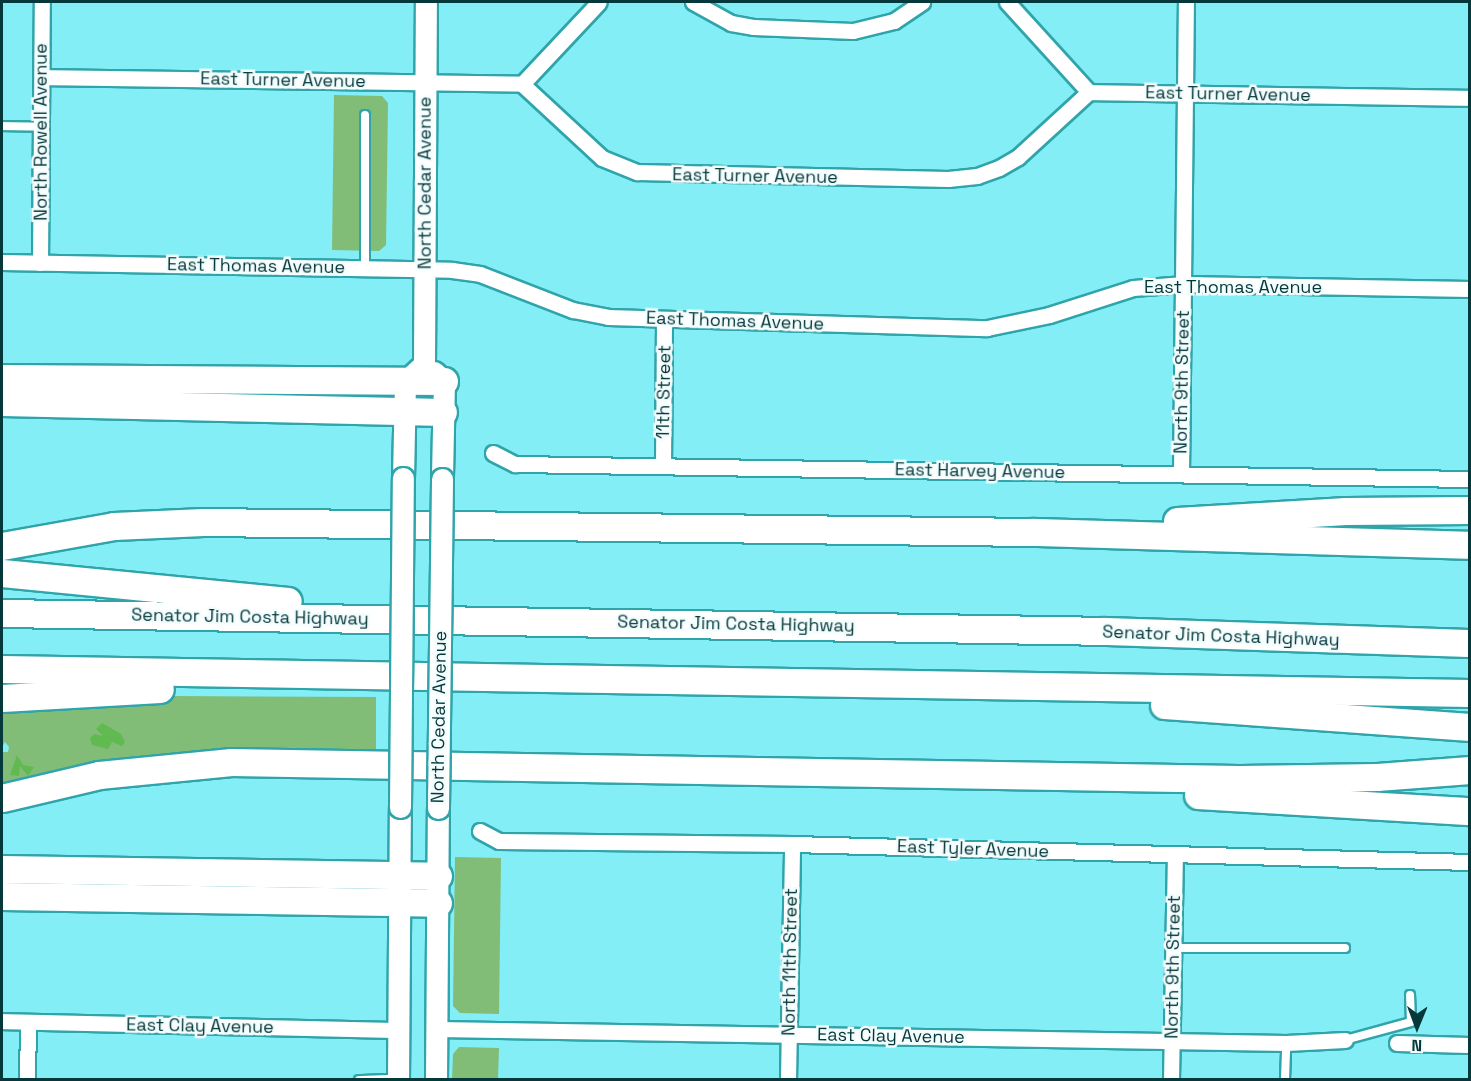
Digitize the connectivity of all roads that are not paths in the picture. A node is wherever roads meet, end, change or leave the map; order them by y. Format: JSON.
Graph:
{"nodes":[{"id":1,"x":42,"y":2,"type":"edge"},
{"id":2,"x":426,"y":2,"type":"edge"},
{"id":3,"x":599,"y":2,"type":"edge"},
{"id":4,"x":693,"y":2,"type":"edge"},
{"id":5,"x":922,"y":2,"type":"edge"},
{"id":6,"x":1007,"y":2,"type":"edge"},
{"id":7,"x":1186,"y":2,"type":"edge"},
{"id":8,"x":42,"y":77,"type":"junction"},
{"id":9,"x":424,"y":81,"type":"junction"},
{"id":10,"x":522,"y":84,"type":"junction"},
{"id":11,"x":1089,"y":92,"type":"junction"},
{"id":12,"x":1185,"y":93,"type":"junction"},
{"id":13,"x":1470,"y":98,"type":"edge"},
{"id":14,"x":365,"y":115,"type":"dead end"},
{"id":15,"x":2,"y":126,"type":"edge"},
{"id":16,"x":41,"y":126,"type":"junction"},
{"id":17,"x":2,"y":262,"type":"edge"},
{"id":18,"x":40,"y":263,"type":"junction"},
{"id":19,"x":365,"y":268,"type":"junction"},
{"id":20,"x":425,"y":269,"type":"junction"},
{"id":21,"x":1184,"y":284,"type":"junction"},
{"id":22,"x":1470,"y":289,"type":"edge"},
{"id":23,"x":664,"y":319,"type":"junction"},
{"id":24,"x":434,"y":372,"type":"junction"},
{"id":25,"x":2,"y":378,"type":"edge"},
{"id":26,"x":405,"y":382,"type":"junction"},
{"id":27,"x":2,"y":402,"type":"edge"},
{"id":28,"x":404,"y":411,"type":"junction"},
{"id":29,"x":443,"y":412,"type":"junction"},
{"id":30,"x":493,"y":453,"type":"dead end"},
{"id":31,"x":663,"y":465,"type":"junction"},
{"id":32,"x":1181,"y":474,"type":"junction"},
{"id":33,"x":1470,"y":479,"type":"edge"},
{"id":34,"x":1470,"y":510,"type":"edge"},
{"id":35,"x":1034,"y":532,"type":"junction"},
{"id":36,"x":1470,"y":545,"type":"edge"},
{"id":37,"x":2,"y":546,"type":"edge"},
{"id":38,"x":2,"y":573,"type":"edge"},
{"id":39,"x":2,"y":613,"type":"edge"},
{"id":40,"x":471,"y":620,"type":"junction"},
{"id":41,"x":1470,"y":625,"type":"edge"},
{"id":42,"x":1105,"y":631,"type":"junction"},
{"id":43,"x":1470,"y":643,"type":"edge"},
{"id":44,"x":2,"y":669,"type":"edge"},
{"id":45,"x":467,"y":677,"type":"junction"},
{"id":46,"x":848,"y":684,"type":"junction"},
{"id":47,"x":1470,"y":693,"type":"edge"},
{"id":48,"x":2,"y":698,"type":"edge"},
{"id":49,"x":1470,"y":727,"type":"edge"},
{"id":50,"x":1470,"y":770,"type":"edge"},
{"id":51,"x":847,"y":772,"type":"junction"},
{"id":52,"x":2,"y":798,"type":"edge"},
{"id":53,"x":1470,"y":811,"type":"edge"},
{"id":54,"x":480,"y":831,"type":"dead end"},
{"id":55,"x":792,"y":844,"type":"junction"},
{"id":56,"x":1175,"y":854,"type":"junction"},
{"id":57,"x":1470,"y":862,"type":"edge"},
{"id":58,"x":2,"y":869,"type":"edge"},
{"id":59,"x":399,"y":876,"type":"junction"},
{"id":60,"x":438,"y":876,"type":"junction"},
{"id":61,"x":2,"y":896,"type":"edge"},
{"id":62,"x":399,"y":903,"type":"junction"},
{"id":63,"x":438,"y":903,"type":"junction"},
{"id":64,"x":1173,"y":948,"type":"junction"},
{"id":65,"x":1345,"y":948,"type":"dead end"},
{"id":66,"x":1410,"y":995,"type":"dead end"},
{"id":67,"x":2,"y":1022,"type":"edge"},
{"id":68,"x":28,"y":1022,"type":"junction"},
{"id":69,"x":436,"y":1029,"type":"junction"},
{"id":70,"x":398,"y":1030,"type":"junction"},
{"id":71,"x":789,"y":1035,"type":"junction"},
{"id":72,"x":1344,"y":1040,"type":"joint"},
{"id":73,"x":1172,"y":1041,"type":"junction"},
{"id":74,"x":1286,"y":1043,"type":"junction"},
{"id":75,"x":1397,"y":1043,"type":"dead end"},
{"id":76,"x":1470,"y":1045,"type":"edge"},
{"id":77,"x":398,"y":1079,"type":"edge"},
{"id":78,"x":27,"y":1080,"type":"edge"},
{"id":79,"x":358,"y":1080,"type":"edge"},
{"id":80,"x":436,"y":1080,"type":"edge"},
{"id":81,"x":788,"y":1080,"type":"edge"},
{"id":82,"x":1171,"y":1080,"type":"edge"},
{"id":83,"x":1285,"y":1080,"type":"edge"}],
"edges":[{"from":1,"to":8,"type":"street","name":"North Rowell Avenue"},
{"from":2,"to":9,"type":"main road","name":"North Cedar Avenue"},
{"from":3,"to":10,"type":"street"},
{"from":4,"to":5,"type":"street"},
{"from":6,"to":11,"type":"street"},
{"from":7,"to":12,"type":"street","name":"North 9th Street"},
{"from":8,"to":9,"type":"street","name":"East Turner Avenue"},
{"from":8,"to":16,"type":"street","name":"North Rowell Avenue"},
{"from":9,"to":10,"type":"street","name":"East Turner Avenue"},
{"from":9,"to":20,"type":"main road","name":"North Cedar Avenue"},
{"from":10,"to":11,"type":"street","name":"East Turner Avenue"},
{"from":11,"to":12,"type":"street","name":"East Turner Avenue"},
{"from":12,"to":13,"type":"street","name":"East Turner Avenue"},
{"from":12,"to":21,"type":"street","name":"North 9th Street"},
{"from":14,"to":19,"type":"lane"},
{"from":15,"to":16,"type":"lane"},
{"from":16,"to":18,"type":"street","name":"North Rowell Avenue"},
{"from":17,"to":18,"type":"street","name":"East Thomas Avenue"},
{"from":18,"to":19,"type":"street","name":"East Thomas Avenue"},
{"from":19,"to":20,"type":"street","name":"East Thomas Avenue"},
{"from":20,"to":23,"type":"street","name":"East Thomas Avenue"},
{"from":20,"to":24,"type":"main road","name":"North Cedar Avenue"},
{"from":21,"to":22,"type":"street","name":"East Thomas Avenue"},
{"from":21,"to":23,"type":"street","name":"East Thomas Avenue"},
{"from":21,"to":32,"type":"street","name":"North 9th Street"},
{"from":23,"to":31,"type":"street","name":"11th Street"},
{"from":24,"to":26,"type":"highway"},
{"from":24,"to":29,"type":"main road","name":"North Cedar Avenue"},
{"from":25,"to":26,"type":"highway"},
{"from":26,"to":28,"type":"main road","name":"North Cedar Avenue"},
{"from":27,"to":28,"type":"highway"},
{"from":28,"to":29,"type":"highway"},
{"from":28,"to":59,"type":"main road","name":"North Cedar Avenue","bridge":true},
{"from":29,"to":60,"type":"main road","name":"North Cedar Avenue","bridge":true},
{"from":30,"to":31,"type":"street","name":"East Harvey Avenue"},
{"from":31,"to":32,"type":"street","name":"East Harvey Avenue"},
{"from":32,"to":33,"type":"street","name":"East Harvey Avenue"},
{"from":34,"to":35,"type":"highway"},
{"from":35,"to":36,"type":"highway"},
{"from":35,"to":37,"type":"highway"},
{"from":38,"to":40,"type":"highway"},
{"from":39,"to":40,"type":"highway","name":"Senator Jim Costa Highway"},
{"from":40,"to":42,"type":"highway","name":"Senator Jim Costa Highway"},
{"from":41,"to":42,"type":"highway"},
{"from":42,"to":43,"type":"highway","name":"Senator Jim Costa Highway"},
{"from":44,"to":45,"type":"highway"},
{"from":45,"to":46,"type":"highway"},
{"from":45,"to":48,"type":"highway"},
{"from":46,"to":47,"type":"highway"},
{"from":46,"to":49,"type":"highway"},
{"from":50,"to":51,"type":"highway"},
{"from":51,"to":52,"type":"highway"},
{"from":51,"to":53,"type":"highway"},
{"from":54,"to":55,"type":"street","name":"East Tyler Avenue"},
{"from":55,"to":56,"type":"street","name":"East Tyler Avenue"},
{"from":55,"to":71,"type":"street","name":"North 11th Street"},
{"from":56,"to":57,"type":"street","name":"East Tyler Avenue"},
{"from":56,"to":64,"type":"street","name":"North 9th Street"},
{"from":58,"to":59,"type":"highway"},
{"from":59,"to":60,"type":"highway"},
{"from":59,"to":62,"type":"main road","name":"North Cedar Avenue"},
{"from":60,"to":63,"type":"main road","name":"North Cedar Avenue"},
{"from":61,"to":62,"type":"highway"},
{"from":62,"to":63,"type":"highway"},
{"from":62,"to":70,"type":"main road","name":"North Cedar Avenue"},
{"from":63,"to":69,"type":"main road","name":"North Cedar Avenue"},
{"from":64,"to":65,"type":"lane"},
{"from":64,"to":73,"type":"street","name":"North 9th Street"},
{"from":66,"to":72,"type":"lane"},
{"from":67,"to":68,"type":"street","name":"East Clay Avenue"},
{"from":68,"to":70,"type":"street","name":"East Clay Avenue"},
{"from":68,"to":78,"type":"street"},
{"from":69,"to":71,"type":"street","name":"East Clay Avenue"},
{"from":69,"to":80,"type":"main road","name":"North Cedar Avenue"},
{"from":70,"to":77,"type":"main road","name":"North Cedar Avenue"},
{"from":71,"to":73,"type":"street","name":"East Clay Avenue"},
{"from":71,"to":81,"type":"street","name":"North 11th Street"},
{"from":72,"to":74,"type":"street","name":"East Clay Avenue"},
{"from":73,"to":74,"type":"street","name":"East Clay Avenue"},
{"from":73,"to":82,"type":"street","name":"North 9th Street"},
{"from":74,"to":83,"type":"lane"},
{"from":75,"to":76,"type":"street"},
{"from":77,"to":79,"type":"lane"}]}
